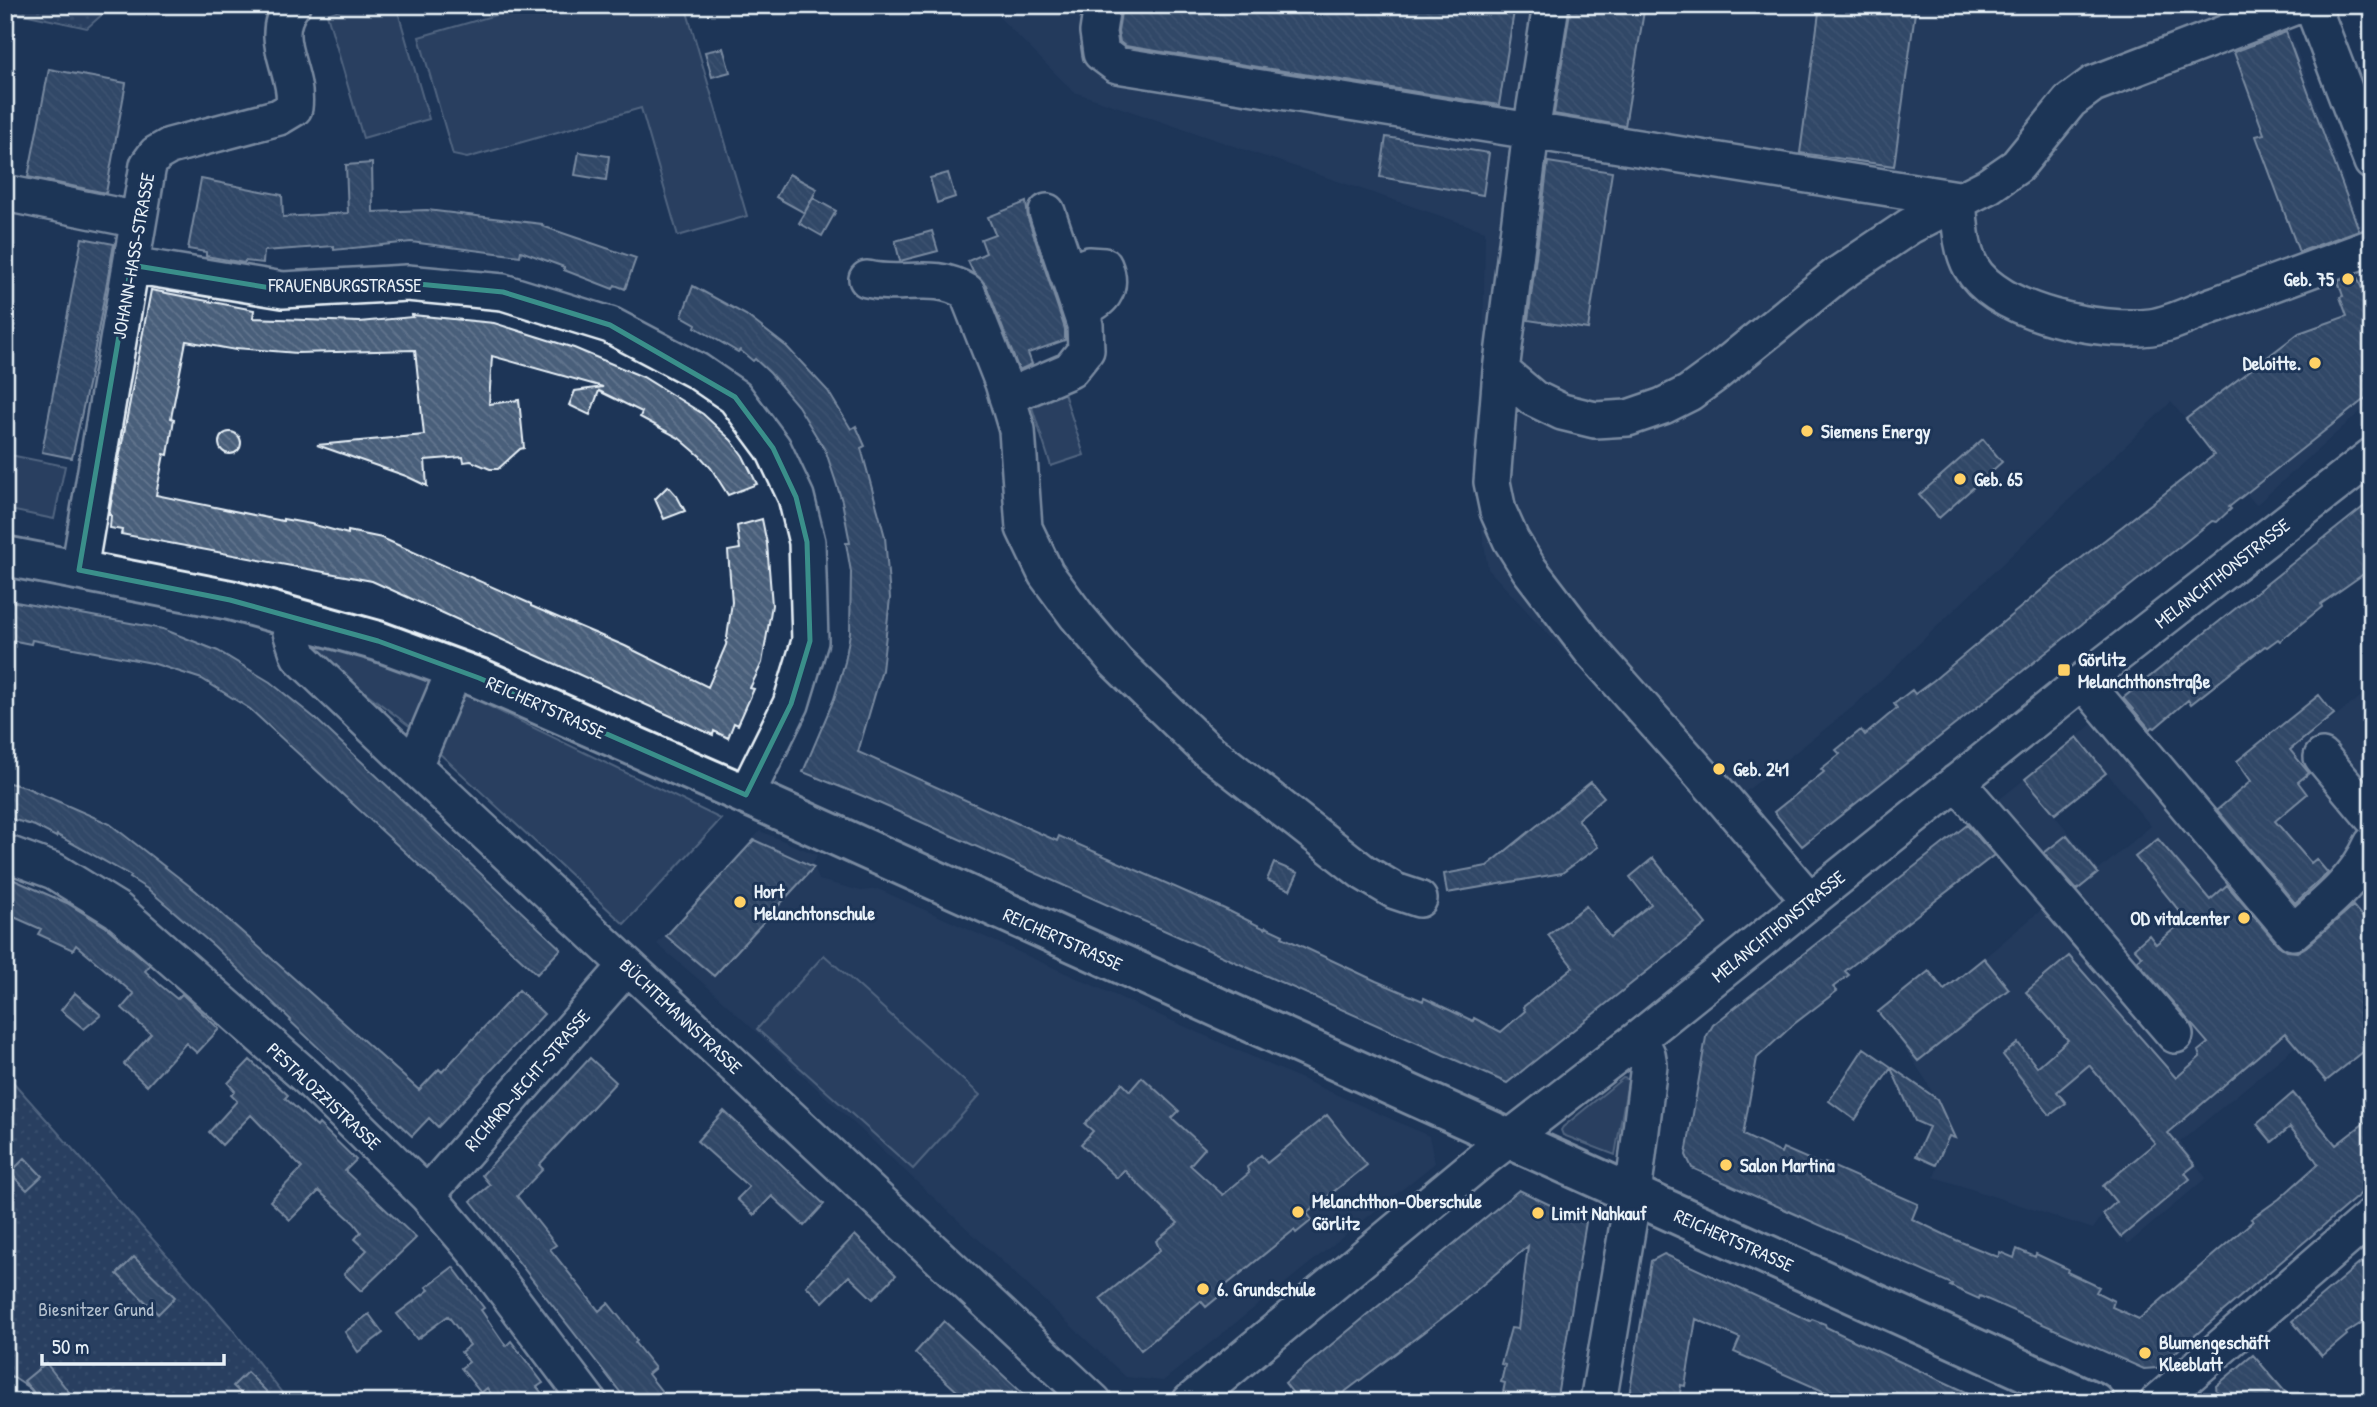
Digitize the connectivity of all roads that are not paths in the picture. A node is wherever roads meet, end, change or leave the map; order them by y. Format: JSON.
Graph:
{"nodes":[{"id":1,"x":292,"y":5,"type":"edge"},
{"id":2,"x":1102,"y":5,"type":"edge"},
{"id":3,"x":1550,"y":5,"type":"edge"},
{"id":4,"x":2300,"y":5,"type":"edge"},
{"id":5,"x":2312,"y":5,"type":"edge"},
{"id":6,"x":1531,"y":132,"type":"junction"},
{"id":7,"x":2372,"y":162,"type":"edge"},
{"id":8,"x":5,"y":193,"type":"edge"},
{"id":9,"x":1958,"y":200,"type":"junction"},
{"id":10,"x":1047,"y":212,"type":"dead end"},
{"id":11,"x":138,"y":220,"type":"junction"},
{"id":12,"x":2372,"y":247,"type":"edge"},
{"id":13,"x":131,"y":265,"type":"junction"},
{"id":14,"x":867,"y":279,"type":"dead end"},
{"id":15,"x":1501,"y":371,"type":"junction"},
{"id":16,"x":1007,"y":397,"type":"junction"},
{"id":17,"x":2372,"y":456,"type":"edge"},
{"id":18,"x":5,"y":556,"type":"edge"},
{"id":19,"x":79,"y":570,"type":"junction"},
{"id":20,"x":293,"y":617,"type":"junction"},
{"id":21,"x":455,"y":670,"type":"junction"},
{"id":22,"x":2083,"y":681,"type":"junction"},
{"id":23,"x":2322,"y":758,"type":"dead end"},
{"id":24,"x":414,"y":766,"type":"junction"},
{"id":25,"x":1957,"y":782,"type":"junction"},
{"id":26,"x":747,"y":795,"type":"junction"},
{"id":27,"x":2372,"y":817,"type":"edge"},
{"id":28,"x":2372,"y":844,"type":"edge"},
{"id":29,"x":5,"y":853,"type":"edge"},
{"id":30,"x":1419,"y":899,"type":"dead end"},
{"id":31,"x":1810,"y":901,"type":"junction"},
{"id":32,"x":627,"y":966,"type":"junction"},
{"id":33,"x":2175,"y":1035,"type":"dead end"},
{"id":34,"x":1639,"y":1038,"type":"junction"},
{"id":35,"x":1510,"y":1138,"type":"junction"},
{"id":36,"x":427,"y":1195,"type":"junction"},
{"id":37,"x":1633,"y":1195,"type":"junction"},
{"id":38,"x":2372,"y":1216,"type":"edge"},
{"id":39,"x":5,"y":1394,"type":"edge"},
{"id":40,"x":17,"y":1402,"type":"edge"},
{"id":41,"x":589,"y":1402,"type":"edge"},
{"id":42,"x":1094,"y":1402,"type":"edge"},
{"id":43,"x":1190,"y":1402,"type":"edge"},
{"id":44,"x":1598,"y":1402,"type":"edge"},
{"id":45,"x":2094,"y":1402,"type":"edge"},
{"id":46,"x":2158,"y":1402,"type":"edge"}],
"edges":[{"from":1,"to":11,"type":"street","name":"JOHANN-HASS-STRASSE"},
{"from":2,"to":6,"type":"street"},
{"from":3,"to":6,"type":"street"},
{"from":4,"to":9,"type":"street"},
{"from":5,"to":7,"type":"street"},
{"from":6,"to":9,"type":"street"},
{"from":6,"to":15,"type":"street"},
{"from":8,"to":11,"type":"street"},
{"from":9,"to":12,"type":"street"},
{"from":9,"to":15,"type":"street"},
{"from":10,"to":16,"type":"street"},
{"from":11,"to":13,"type":"street","name":"JOHANN-HASS-STRASSE"},
{"from":13,"to":19,"type":"street","name":"JOHANN-HASS-STRASSE"},
{"from":13,"to":26,"type":"street","name":"FRAUENBURGSTRASSE"},
{"from":14,"to":16,"type":"street"},
{"from":15,"to":31,"type":"street"},
{"from":16,"to":30,"type":"street"},
{"from":17,"to":22,"type":"street","name":"MELANCHTHONSTRASSE"},
{"from":18,"to":19,"type":"main road","name":"REICHERTSTRASSE"},
{"from":19,"to":20,"type":"main road","name":"REICHERTSTRASSE"},
{"from":20,"to":21,"type":"main road","name":"REICHERTSTRASSE"},
{"from":20,"to":24,"type":"street","name":"BÜCHTEMANNSTRASSE"},
{"from":21,"to":24,"type":"street"},
{"from":21,"to":26,"type":"main road","name":"REICHERTSTRASSE"},
{"from":22,"to":25,"type":"street","name":"MELANCHTHONSTRASSE"},
{"from":22,"to":28,"type":"street"},
{"from":23,"to":27,"type":"street"},
{"from":24,"to":32,"type":"street","name":"BÜCHTEMANNSTRASSE"},
{"from":25,"to":31,"type":"street","name":"MELANCHTHONSTRASSE"},
{"from":25,"to":33,"type":"street"},
{"from":26,"to":35,"type":"main road","name":"REICHERTSTRASSE"},
{"from":29,"to":36,"type":"street","name":"PESTALOZZISTRASSE"},
{"from":31,"to":34,"type":"street","name":"MELANCHTHONSTRASSE"},
{"from":32,"to":36,"type":"street","name":"RICHARD-JECHT-STRASSE"},
{"from":32,"to":42,"type":"street","name":"BÜCHTEMANNSTRASSE"},
{"from":34,"to":35,"type":"street","name":"MELANCHTHONSTRASSE"},
{"from":34,"to":37,"type":"street"},
{"from":35,"to":37,"type":"main road","name":"REICHERTSTRASSE"},
{"from":35,"to":43,"type":"street","name":"MELANCHTHONSTRASSE"},
{"from":36,"to":41,"type":"street","name":"PESTALOZZISTRASSE"},
{"from":37,"to":44,"type":"street"},
{"from":37,"to":45,"type":"main road","name":"REICHERTSTRASSE"},
{"from":38,"to":46,"type":"street"},
{"from":39,"to":40,"type":"street"}]}
